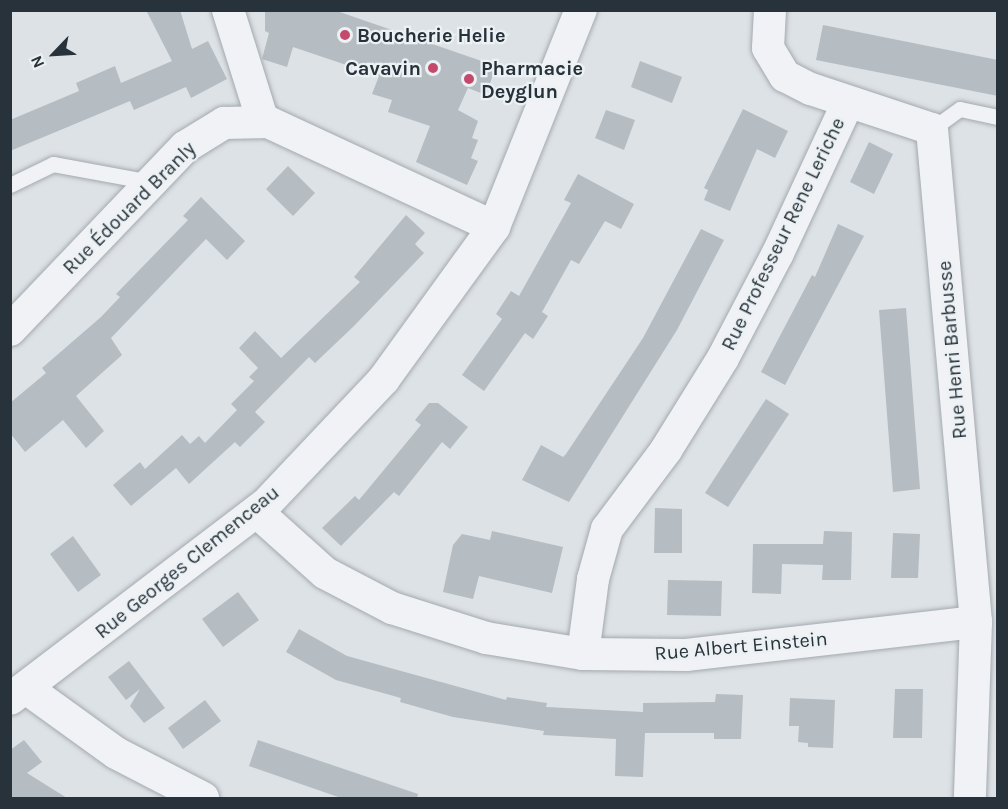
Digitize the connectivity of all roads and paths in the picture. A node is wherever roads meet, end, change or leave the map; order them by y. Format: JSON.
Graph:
{"nodes":[{"id":1,"x":228,"y":10,"type":"edge"},
{"id":2,"x":581,"y":10,"type":"edge"},
{"id":3,"x":770,"y":10,"type":"edge"},
{"id":4,"x":848,"y":102,"type":"junction"},
{"id":5,"x":998,"y":117,"type":"edge"},
{"id":6,"x":262,"y":123,"type":"junction"},
{"id":7,"x":932,"y":129,"type":"junction"},
{"id":8,"x":151,"y":182,"type":"junction"},
{"id":9,"x":10,"y":185,"type":"edge"},
{"id":10,"x":495,"y":227,"type":"junction"},
{"id":11,"x":10,"y":330,"type":"edge"},
{"id":12,"x":257,"y":512,"type":"junction"},
{"id":13,"x":976,"y":622,"type":"junction"},
{"id":14,"x":583,"y":654,"type":"junction"},
{"id":15,"x":18,"y":694,"type":"edge"},
{"id":16,"x":203,"y":798,"type":"edge"},
{"id":17,"x":970,"y":798,"type":"edge"}],
"edges":[{"from":1,"to":6,"type":"street"},
{"from":2,"to":10,"type":"street","name":"Rue Georges Clemenceau"},
{"from":3,"to":4,"type":"street"},
{"from":4,"to":7,"type":"street"},
{"from":4,"to":14,"type":"street","name":"Rue Professeur Rene Leriche"},
{"from":5,"to":7,"type":"lane"},
{"from":6,"to":8,"type":"street","name":"Rue Édouard Branly"},
{"from":6,"to":10,"type":"street","name":"Rue Édouard Branly"},
{"from":7,"to":13,"type":"street","name":"Rue Henri Barbusse"},
{"from":8,"to":9,"type":"lane"},
{"from":8,"to":11,"type":"street","name":"Rue Édouard Branly"},
{"from":10,"to":12,"type":"street","name":"Rue Georges Clemenceau"},
{"from":12,"to":14,"type":"street","name":"Rue Albert Einstein"},
{"from":12,"to":15,"type":"street","name":"Rue Georges Clemenceau"},
{"from":13,"to":14,"type":"street","name":"Rue Albert Einstein"},
{"from":13,"to":17,"type":"street","name":"Rue Henri Barbusse"},
{"from":15,"to":16,"type":"street"}]}
